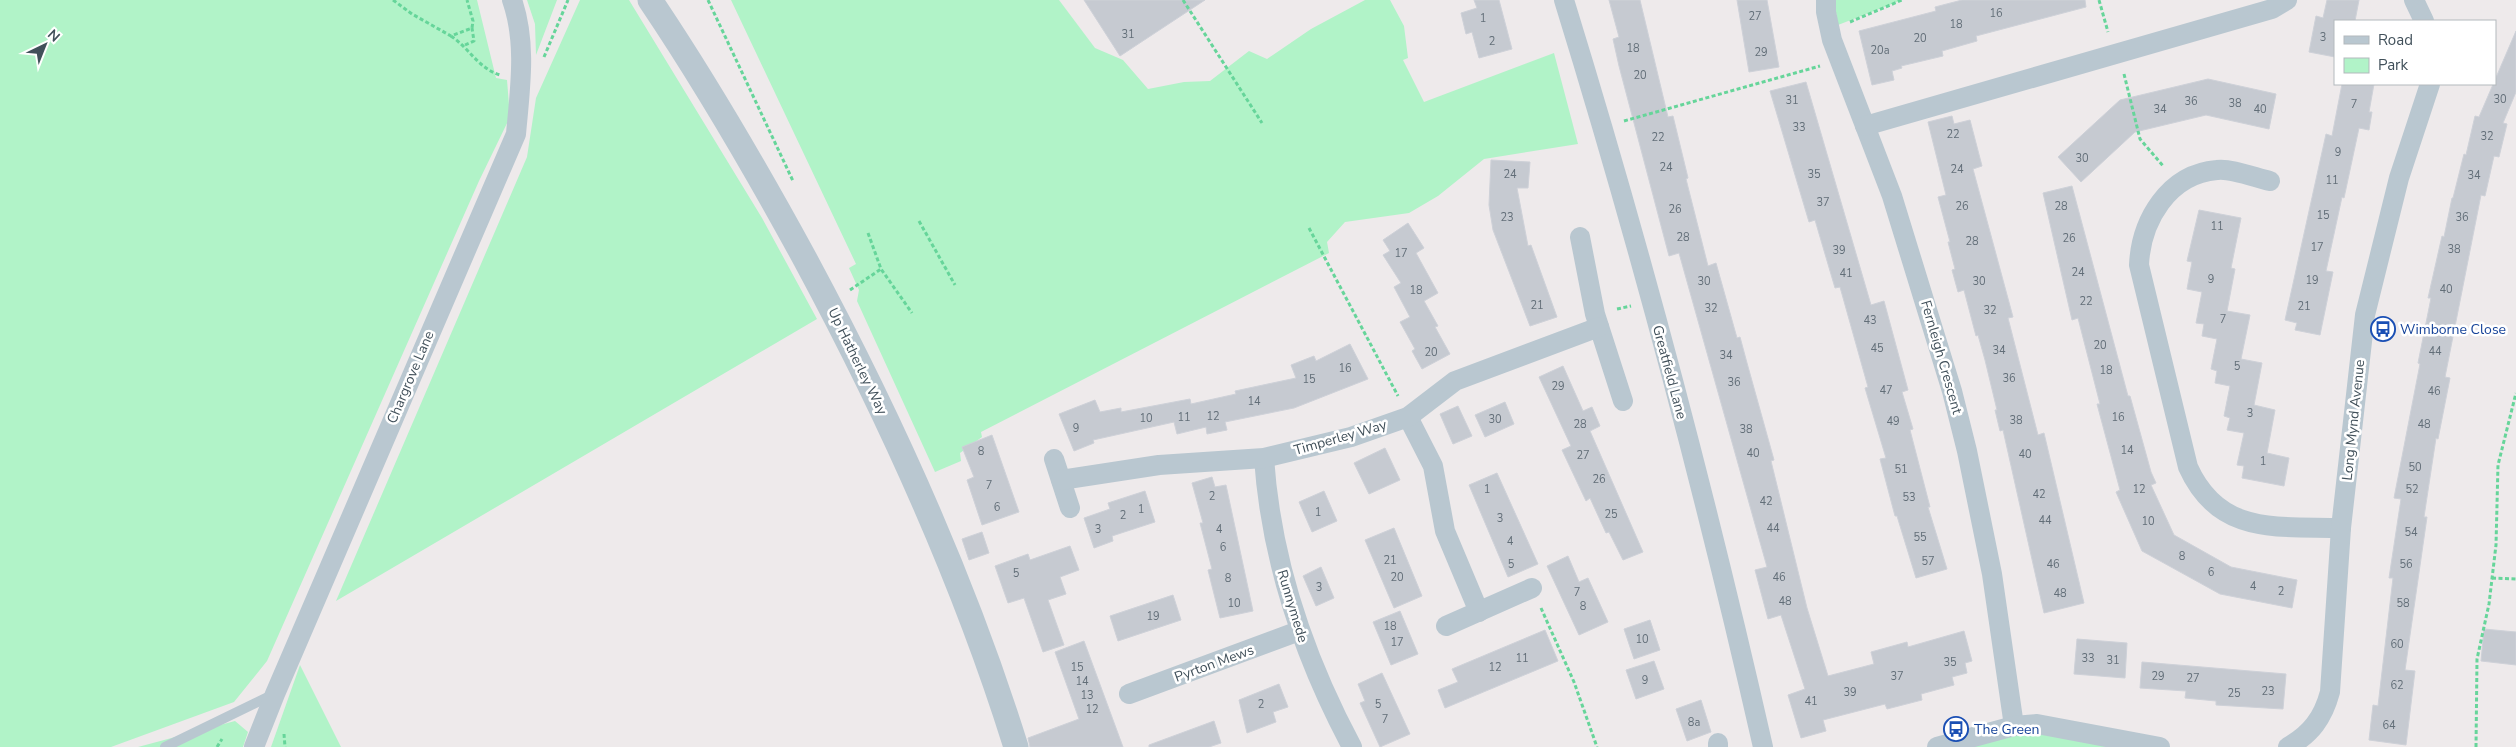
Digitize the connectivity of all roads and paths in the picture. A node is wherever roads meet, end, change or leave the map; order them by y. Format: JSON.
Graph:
{"nodes":[{"id":1,"x":393,"y":0,"type":"edge"},
{"id":2,"x":467,"y":0,"type":"edge"},
{"id":3,"x":512,"y":0,"type":"edge"},
{"id":4,"x":650,"y":0,"type":"edge"},
{"id":5,"x":1183,"y":0,"type":"edge"},
{"id":6,"x":1564,"y":0,"type":"edge"},
{"id":7,"x":1826,"y":0,"type":"edge"},
{"id":8,"x":1902,"y":0,"type":"edge"},
{"id":9,"x":2099,"y":0,"type":"edge"},
{"id":10,"x":2287,"y":0,"type":"edge"},
{"id":11,"x":2414,"y":0,"type":"edge"},
{"id":12,"x":2424,"y":20,"type":"edge"},
{"id":13,"x":472,"y":28,"type":"junction"},
{"id":14,"x":1830,"y":31,"type":"junction"},
{"id":15,"x":451,"y":36,"type":"junction"},
{"id":16,"x":465,"y":45,"type":"junction"},
{"id":17,"x":2117,"y":54,"type":"junction"},
{"id":18,"x":1839,"y":59,"type":"junction"},
{"id":19,"x":521,"y":82,"type":"junction"},
{"id":20,"x":2430,"y":85,"type":"edge"},
{"id":21,"x":1262,"y":123,"type":"dead end"},
{"id":22,"x":1865,"y":126,"type":"junction"},
{"id":23,"x":1603,"y":128,"type":"junction"},
{"id":24,"x":2270,"y":181,"type":"dead end"},
{"id":25,"x":2181,"y":183,"type":"junction"},
{"id":26,"x":919,"y":221,"type":"dead end"},
{"id":27,"x":1309,"y":228,"type":"dead end"},
{"id":28,"x":868,"y":233,"type":"dead end"},
{"id":29,"x":1580,"y":237,"type":"dead end"},
{"id":30,"x":881,"y":269,"type":"junction"},
{"id":31,"x":955,"y":285,"type":"dead end"},
{"id":32,"x":845,"y":293,"type":"dead end"},
{"id":33,"x":1651,"y":302,"type":"junction"},
{"id":34,"x":912,"y":313,"type":"dead end"},
{"id":35,"x":1597,"y":321,"type":"junction"},
{"id":36,"x":2516,"y":393,"type":"edge"},
{"id":37,"x":1623,"y":401,"type":"dead end"},
{"id":38,"x":1408,"y":416,"type":"junction"},
{"id":39,"x":1054,"y":458,"type":"dead end"},
{"id":40,"x":1264,"y":458,"type":"junction"},
{"id":41,"x":1061,"y":480,"type":"junction"},
{"id":42,"x":1070,"y":508,"type":"dead end"},
{"id":43,"x":2341,"y":528,"type":"junction"},
{"id":44,"x":2492,"y":578,"type":"junction"},
{"id":45,"x":2516,"y":579,"type":"edge"},
{"id":46,"x":1532,"y":588,"type":"joint"},
{"id":47,"x":1479,"y":612,"type":"junction"},
{"id":48,"x":1446,"y":626,"type":"dead end"},
{"id":49,"x":1299,"y":631,"type":"junction"},
{"id":50,"x":274,"y":694,"type":"junction"},
{"id":51,"x":1129,"y":694,"type":"dead end"},
{"id":52,"x":2014,"y":726,"type":"junction"},
{"id":53,"x":2297,"y":745,"type":"edge"},
{"id":54,"x":165,"y":747,"type":"edge"},
{"id":55,"x":254,"y":747,"type":"edge"},
{"id":56,"x":1016,"y":747,"type":"edge"},
{"id":57,"x":1351,"y":747,"type":"edge"},
{"id":58,"x":1597,"y":747,"type":"edge"},
{"id":59,"x":1763,"y":747,"type":"edge"},
{"id":60,"x":1937,"y":747,"type":"edge"},
{"id":61,"x":2160,"y":747,"type":"edge"},
{"id":62,"x":2476,"y":747,"type":"edge"}],
"edges":[{"from":1,"to":15,"type":"path"},
{"from":2,"to":13,"type":"path"},
{"from":3,"to":19,"type":"street","name":"Chargrove Lane"},
{"from":4,"to":56,"type":"street","name":"Up Hatherley Way"},
{"from":5,"to":21,"type":"path"},
{"from":6,"to":23,"type":"street","name":"Greatfield Lane"},
{"from":7,"to":14,"type":"street","name":"Fernleigh Crescent"},
{"from":8,"to":14,"type":"path"},
{"from":9,"to":17,"type":"path"},
{"from":10,"to":17,"type":"street"},
{"from":11,"to":12,"type":"street"},
{"from":13,"to":15,"type":"path"},
{"from":13,"to":16,"type":"path"},
{"from":14,"to":18,"type":"street","name":"Fernleigh Crescent"},
{"from":15,"to":16,"type":"path"},
{"from":16,"to":19,"type":"path"},
{"from":17,"to":22,"type":"street"},
{"from":17,"to":25,"type":"path"},
{"from":18,"to":22,"type":"street","name":"Fernleigh Crescent"},
{"from":18,"to":23,"type":"path"},
{"from":19,"to":50,"type":"street","name":"Chargrove Lane"},
{"from":20,"to":43,"type":"street","name":"Long Mynd Avenue"},
{"from":22,"to":52,"type":"street","name":"Fernleigh Crescent"},
{"from":23,"to":33,"type":"street","name":"Greatfield Lane"},
{"from":24,"to":25,"type":"street"},
{"from":25,"to":43,"type":"street"},
{"from":26,"to":31,"type":"path"},
{"from":27,"to":38,"type":"path"},
{"from":28,"to":30,"type":"path"},
{"from":29,"to":35,"type":"street"},
{"from":30,"to":32,"type":"path"},
{"from":30,"to":34,"type":"path"},
{"from":33,"to":35,"type":"path"},
{"from":33,"to":59,"type":"street","name":"Greatfield Lane"},
{"from":35,"to":37,"type":"street"},
{"from":35,"to":38,"type":"street","name":"Timperley Way"},
{"from":36,"to":44,"type":"path"},
{"from":38,"to":40,"type":"street","name":"Timperley Way"},
{"from":38,"to":47,"type":"street"},
{"from":39,"to":41,"type":"street"},
{"from":40,"to":41,"type":"street","name":"Timperley Way"},
{"from":40,"to":49,"type":"street","name":"Runnymede"},
{"from":41,"to":42,"type":"street"},
{"from":43,"to":53,"type":"street","name":"Long Mynd Avenue"},
{"from":44,"to":45,"type":"path"},
{"from":44,"to":62,"type":"path"},
{"from":46,"to":47,"type":"street"},
{"from":46,"to":58,"type":"path"},
{"from":47,"to":48,"type":"street"},
{"from":49,"to":51,"type":"street","name":"Pyrton Mews"},
{"from":49,"to":57,"type":"street","name":"Runnymede"},
{"from":50,"to":54,"type":"lane"},
{"from":50,"to":55,"type":"street","name":"Chargrove Lane"},
{"from":52,"to":60,"type":"street"},
{"from":52,"to":61,"type":"street"}]}
